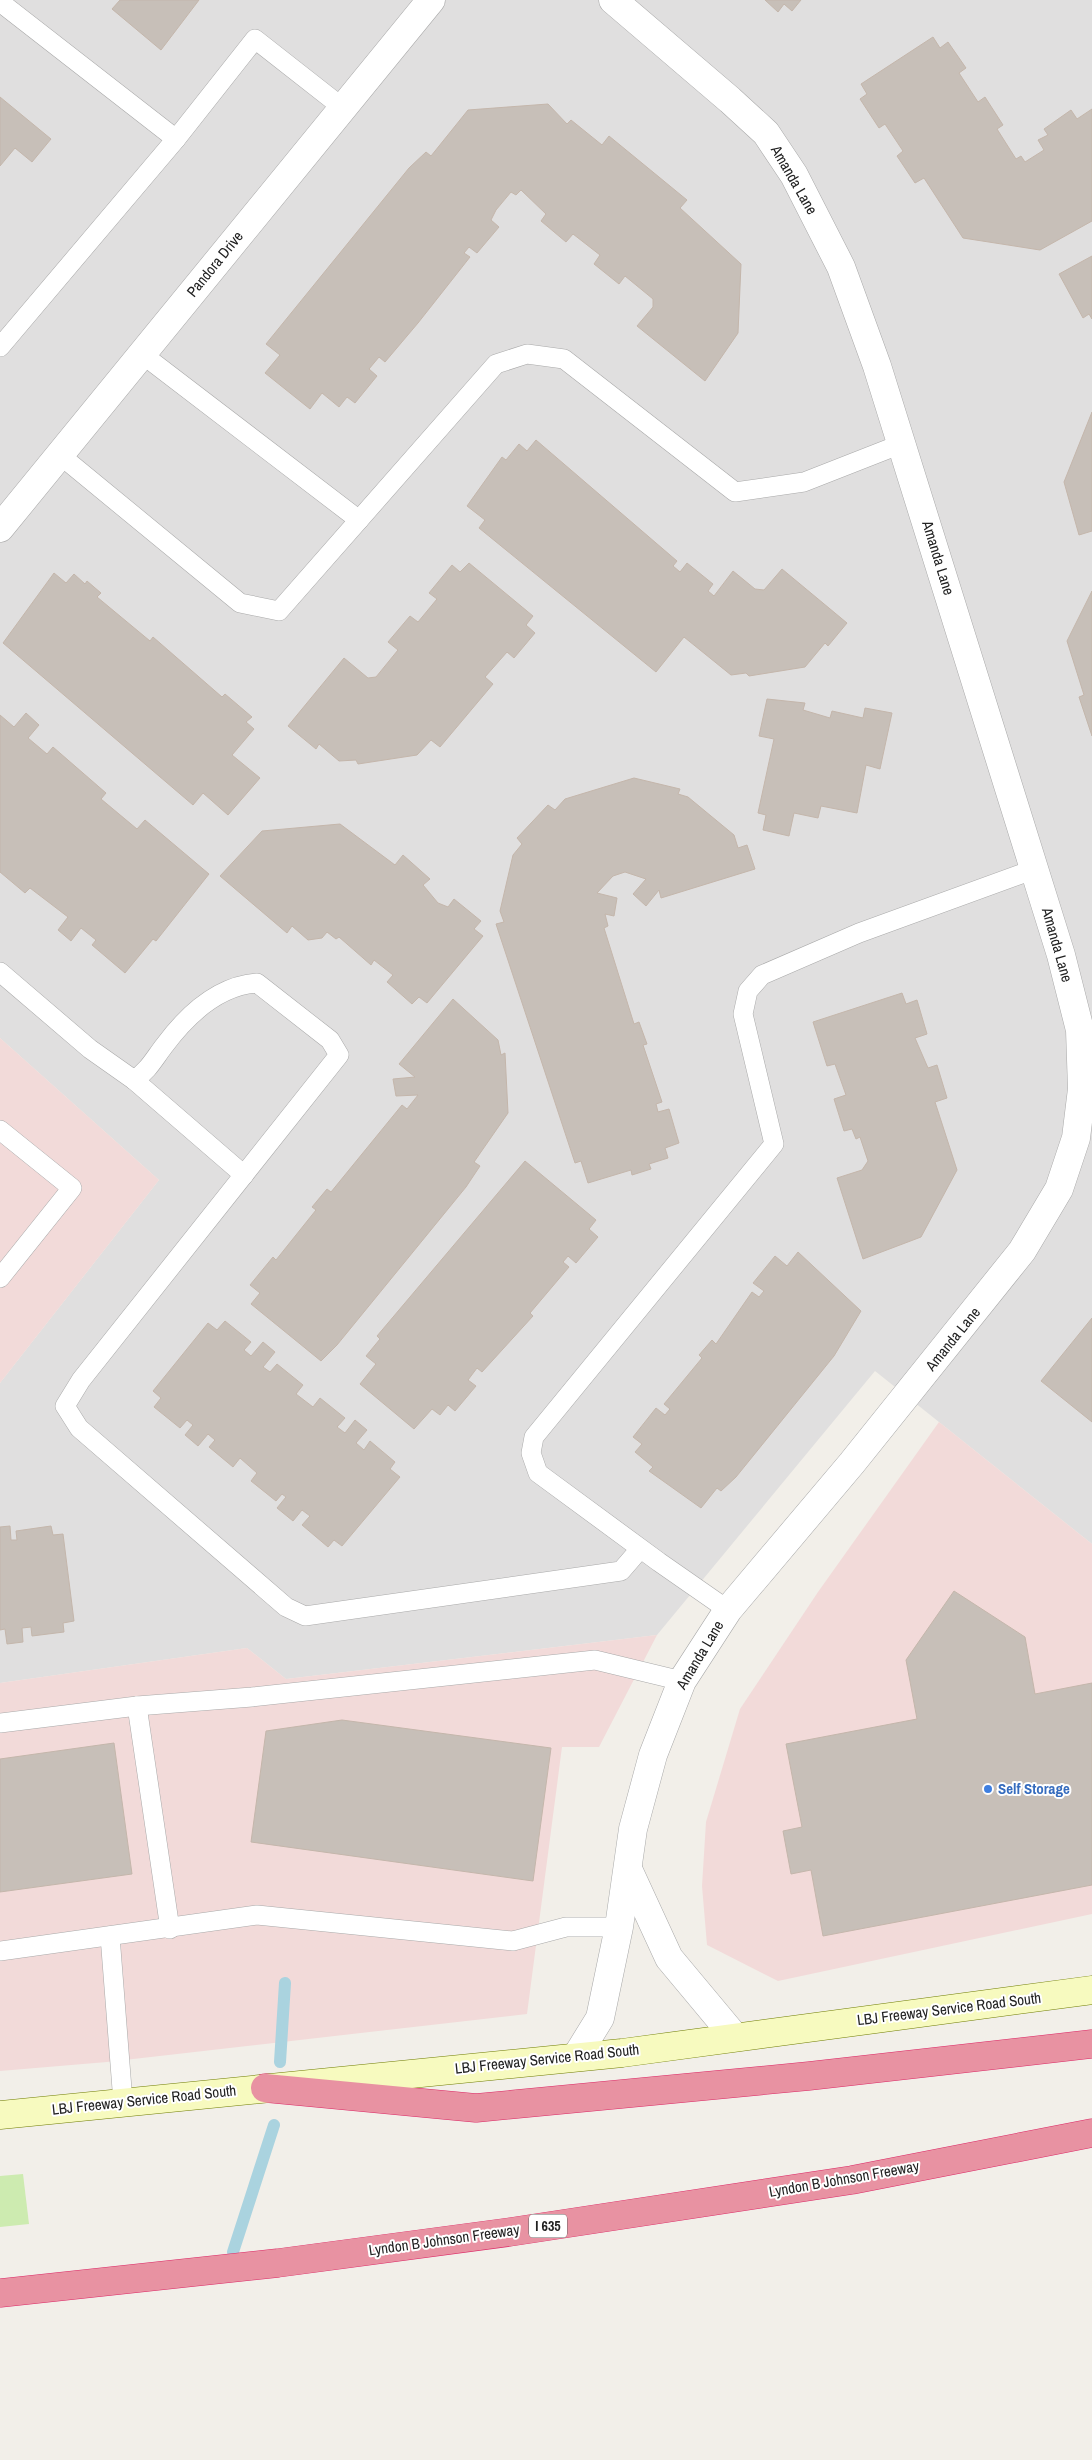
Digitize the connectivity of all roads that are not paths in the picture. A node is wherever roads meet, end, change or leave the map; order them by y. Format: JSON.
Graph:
{"nodes":[{"id":1,"x":431,"y":0,"type":"edge"},
{"id":2,"x":613,"y":0,"type":"edge"},
{"id":3,"x":0,"y":2,"type":"edge"},
{"id":4,"x":343,"y":108,"type":"junction"},
{"id":5,"x":176,"y":139,"type":"junction"},
{"id":6,"x":0,"y":347,"type":"edge"},
{"id":7,"x":142,"y":354,"type":"junction"},
{"id":8,"x":901,"y":444,"type":"junction"},
{"id":9,"x":60,"y":455,"type":"junction"},
{"id":10,"x":359,"y":520,"type":"junction"},
{"id":11,"x":0,"y":528,"type":"edge"},
{"id":12,"x":1035,"y":868,"type":"junction"},
{"id":13,"x":0,"y":972,"type":"edge"},
{"id":14,"x":134,"y":1080,"type":"junction"},
{"id":15,"x":0,"y":1130,"type":"edge"},
{"id":16,"x":244,"y":1175,"type":"junction"},
{"id":17,"x":0,"y":1278,"type":"edge"},
{"id":18,"x":640,"y":1548,"type":"junction"},
{"id":19,"x":728,"y":1610,"type":"junction"},
{"id":20,"x":682,"y":1681,"type":"junction"},
{"id":21,"x":137,"y":1706,"type":"junction"},
{"id":22,"x":0,"y":1723,"type":"edge"},
{"id":23,"x":628,"y":1869,"type":"junction"},
{"id":24,"x":619,"y":1927,"type":"junction"},
{"id":25,"x":170,"y":1929,"type":"junction"},
{"id":26,"x":110,"y":1936,"type":"junction"},
{"id":27,"x":0,"y":1951,"type":"edge"},
{"id":28,"x":1092,"y":1990,"type":"edge"},
{"id":29,"x":734,"y":2036,"type":"junction"},
{"id":30,"x":1092,"y":2044,"type":"edge"},
{"id":31,"x":576,"y":2057,"type":"junction"},
{"id":32,"x":265,"y":2088,"type":"junction"},
{"id":33,"x":123,"y":2102,"type":"junction"},
{"id":34,"x":0,"y":2115,"type":"edge"},
{"id":35,"x":1092,"y":2133,"type":"edge"},
{"id":36,"x":0,"y":2293,"type":"edge"}],
"edges":[{"from":1,"to":4,"type":"street","name":"Pandora Drive"},
{"from":2,"to":8,"type":"street","name":"Amanda Lane"},
{"from":3,"to":5,"type":"lane"},
{"from":4,"to":5,"type":"lane"},
{"from":4,"to":7,"type":"street","name":"Pandora Drive"},
{"from":5,"to":6,"type":"lane"},
{"from":7,"to":9,"type":"street","name":"Pandora Drive"},
{"from":7,"to":10,"type":"lane"},
{"from":8,"to":10,"type":"lane"},
{"from":8,"to":12,"type":"street","name":"Amanda Lane"},
{"from":9,"to":10,"type":"lane"},
{"from":9,"to":11,"type":"street","name":"Pandora Drive"},
{"from":12,"to":18,"type":"lane"},
{"from":12,"to":19,"type":"street","name":"Amanda Lane"},
{"from":13,"to":14,"type":"lane"},
{"from":14,"to":16,"type":"lane"},
{"from":14,"to":16,"type":"lane"},
{"from":15,"to":17,"type":"lane"},
{"from":16,"to":18,"type":"lane"},
{"from":18,"to":19,"type":"lane"},
{"from":19,"to":20,"type":"street","name":"Amanda Lane"},
{"from":20,"to":21,"type":"lane"},
{"from":20,"to":23,"type":"street","name":"Amanda Lane"},
{"from":21,"to":22,"type":"lane"},
{"from":21,"to":25,"type":"lane"},
{"from":23,"to":24,"type":"street","name":"Amanda Lane"},
{"from":23,"to":29,"type":"street"},
{"from":24,"to":25,"type":"lane"},
{"from":24,"to":31,"type":"street","name":"Amanda Lane"},
{"from":25,"to":26,"type":"lane"},
{"from":26,"to":27,"type":"lane"},
{"from":26,"to":33,"type":"lane"},
{"from":28,"to":29,"type":"main road","name":"LBJ Freeway Service Road South"},
{"from":29,"to":31,"type":"main road","name":"LBJ Freeway Service Road South"},
{"from":30,"to":32,"type":"highway"},
{"from":31,"to":32,"type":"main road","name":"LBJ Freeway Service Road South"},
{"from":32,"to":33,"type":"main road","name":"LBJ Freeway Service Road South"},
{"from":33,"to":34,"type":"main road","name":"LBJ Freeway Service Road South"},
{"from":35,"to":36,"type":"highway","name":"Lyndon B Johnson Freeway","number":"I 635"}]}
